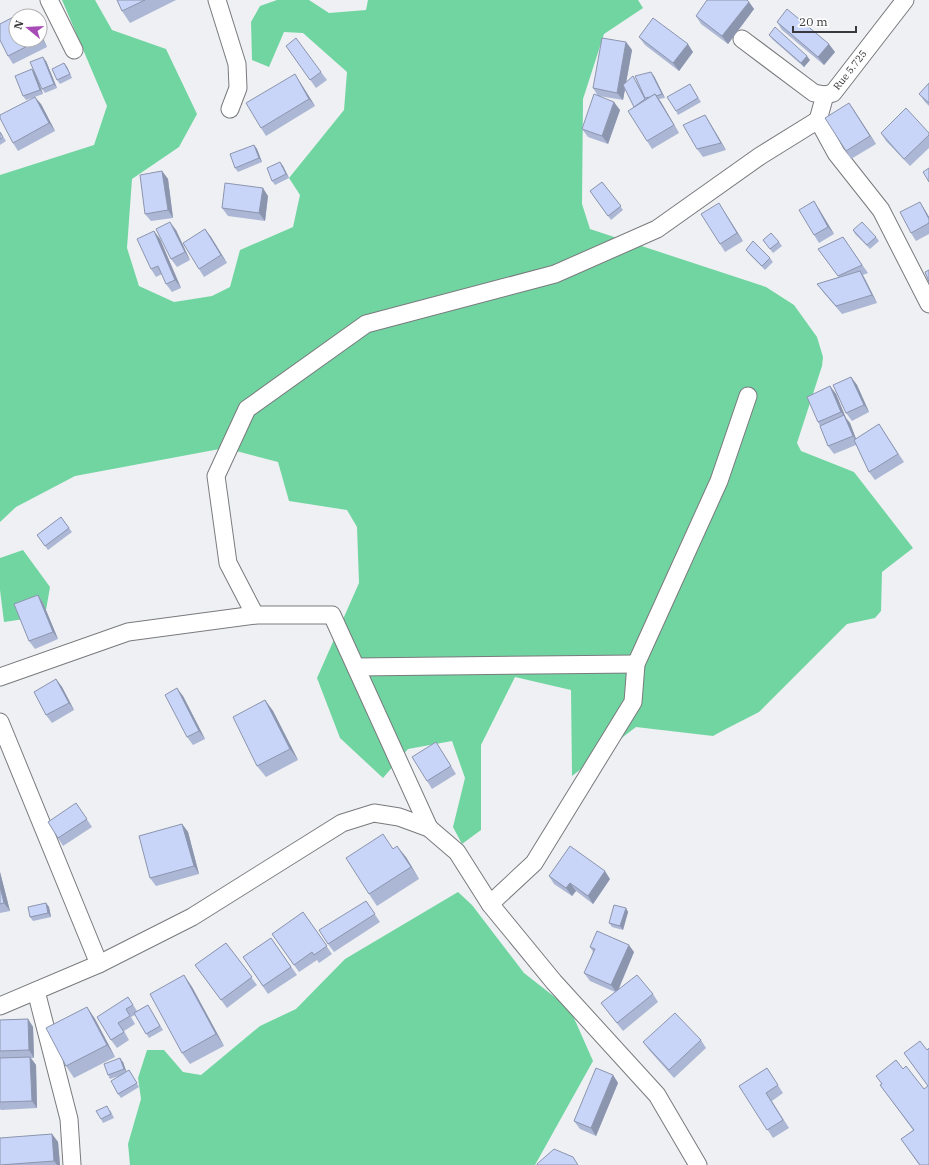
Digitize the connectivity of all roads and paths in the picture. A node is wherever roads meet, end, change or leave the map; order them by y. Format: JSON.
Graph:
{"nodes":[{"id":1,"x":49,"y":0,"type":"edge"},
{"id":2,"x":218,"y":0,"type":"edge"},
{"id":3,"x":905,"y":0,"type":"edge"},
{"id":4,"x":742,"y":39,"type":"dead end"},
{"id":5,"x":74,"y":50,"type":"dead end"},
{"id":6,"x":825,"y":95,"type":"junction"},
{"id":7,"x":230,"y":109,"type":"dead end"},
{"id":8,"x":818,"y":120,"type":"junction"},
{"id":9,"x":929,"y":304,"type":"edge"},
{"id":10,"x":748,"y":396,"type":"dead end"},
{"id":11,"x":255,"y":615,"type":"junction"},
{"id":12,"x":636,"y":664,"type":"junction"},
{"id":13,"x":356,"y":667,"type":"junction"},
{"id":14,"x":0,"y":677,"type":"edge"},
{"id":15,"x":0,"y":722,"type":"edge"},
{"id":16,"x":429,"y":828,"type":"junction"},
{"id":17,"x":490,"y":904,"type":"junction"},
{"id":18,"x":99,"y":964,"type":"junction"},
{"id":19,"x":36,"y":992,"type":"junction"},
{"id":20,"x":0,"y":1006,"type":"edge"},
{"id":21,"x":72,"y":1165,"type":"edge"},
{"id":22,"x":698,"y":1165,"type":"edge"}],
"edges":[{"from":1,"to":5,"type":"street"},
{"from":2,"to":7,"type":"street"},
{"from":3,"to":6,"type":"street","name":"Rue 5.725"},
{"from":4,"to":6,"type":"street","name":"Rue 5.725"},
{"from":6,"to":8,"type":"street"},
{"from":8,"to":9,"type":"street"},
{"from":8,"to":11,"type":"street"},
{"from":10,"to":12,"type":"street"},
{"from":11,"to":13,"type":"street"},
{"from":11,"to":14,"type":"street"},
{"from":12,"to":13,"type":"street"},
{"from":12,"to":17,"type":"street"},
{"from":13,"to":16,"type":"street"},
{"from":15,"to":18,"type":"street"},
{"from":16,"to":17,"type":"street"},
{"from":16,"to":18,"type":"street"},
{"from":17,"to":22,"type":"street"},
{"from":18,"to":19,"type":"street"},
{"from":19,"to":20,"type":"street"},
{"from":19,"to":21,"type":"street"}]}
